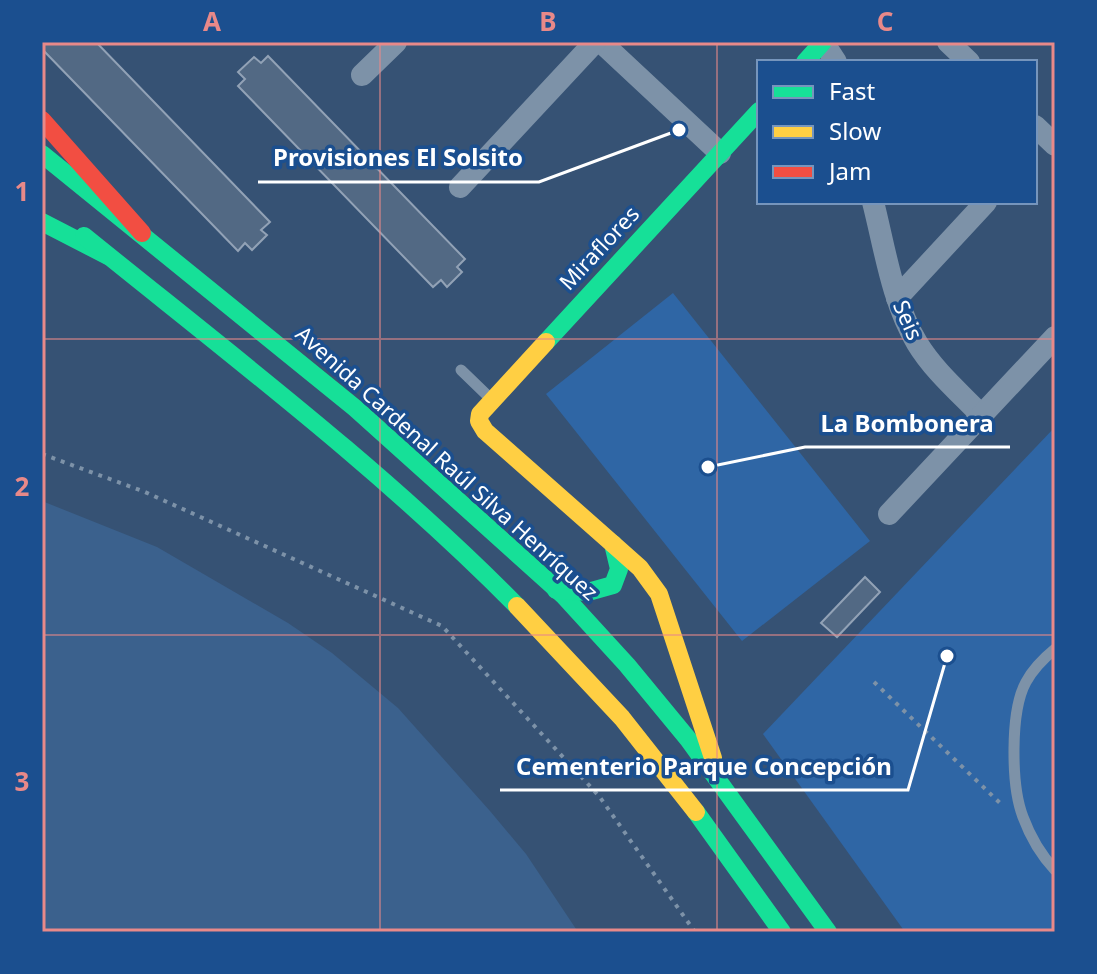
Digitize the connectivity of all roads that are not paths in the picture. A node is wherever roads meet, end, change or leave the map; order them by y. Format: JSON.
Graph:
{"nodes":[{"id":1,"x":396,"y":42,"type":"edge"},
{"id":2,"x":598,"y":42,"type":"edge"},
{"id":3,"x":823,"y":42,"type":"edge"},
{"id":4,"x":948,"y":42,"type":"edge"},
{"id":5,"x":807,"y":60,"type":"edge"},
{"id":6,"x":835,"y":60,"type":"edge"},
{"id":7,"x":967,"y":60,"type":"edge"},
{"id":8,"x":362,"y":75,"type":"dead end"},
{"id":9,"x":757,"y":113,"type":"edge"},
{"id":10,"x":42,"y":120,"type":"edge"},
{"id":11,"x":720,"y":153,"type":"junction"},
{"id":12,"x":42,"y":154,"type":"edge"},
{"id":13,"x":460,"y":187,"type":"dead end"},
{"id":14,"x":42,"y":202,"type":"edge"},
{"id":15,"x":874,"y":204,"type":"edge"},
{"id":16,"x":984,"y":204,"type":"edge"},
{"id":17,"x":42,"y":222,"type":"edge"},
{"id":18,"x":142,"y":233,"type":"junction"},
{"id":19,"x":108,"y":256,"type":"junction"},
{"id":20,"x":897,"y":298,"type":"junction"},
{"id":21,"x":1055,"y":337,"type":"edge"},
{"id":22,"x":461,"y":370,"type":"dead end"},
{"id":23,"x":491,"y":399,"type":"junction"},
{"id":24,"x":983,"y":417,"type":"junction"},
{"id":25,"x":889,"y":514,"type":"dead end"},
{"id":26,"x":613,"y":544,"type":"junction"},
{"id":27,"x":556,"y":590,"type":"junction"},
{"id":28,"x":1055,"y":649,"type":"edge"},
{"id":29,"x":722,"y":786,"type":"junction"},
{"id":30,"x":1055,"y":870,"type":"edge"},
{"id":31,"x":782,"y":932,"type":"edge"},
{"id":32,"x":828,"y":932,"type":"edge"}],
"edges":[{"from":1,"to":8,"type":"street"},
{"from":2,"to":11,"type":"street"},
{"from":2,"to":13,"type":"street"},
{"from":3,"to":5,"type":"main road"},
{"from":3,"to":6,"type":"street"},
{"from":4,"to":7,"type":"street"},
{"from":9,"to":11,"type":"main road","name":"Miraflores"},
{"from":10,"to":18,"type":"main road"},
{"from":11,"to":23,"type":"main road","name":"Miraflores"},
{"from":12,"to":18,"type":"main road","name":"Avenida Cardenal Raúl Silva Henríquez"},
{"from":14,"to":19,"type":"main road"},
{"from":15,"to":20,"type":"street","name":"Seis"},
{"from":16,"to":20,"type":"street"},
{"from":17,"to":19,"type":"main road"},
{"from":18,"to":27,"type":"main road","name":"Avenida Cardenal Raúl Silva Henríquez"},
{"from":19,"to":31,"type":"main road"},
{"from":20,"to":24,"type":"street","name":"Seis"},
{"from":21,"to":24,"type":"street"},
{"from":22,"to":23,"type":"lane"},
{"from":23,"to":26,"type":"main road","name":"Miraflores"},
{"from":24,"to":25,"type":"street"},
{"from":26,"to":27,"type":"main road"},
{"from":26,"to":29,"type":"main road"},
{"from":27,"to":29,"type":"main road","name":"Avenida Cardenal Raúl Silva Henríquez"},
{"from":28,"to":30,"type":"lane"},
{"from":29,"to":32,"type":"main road","name":"Avenida Cardenal Raúl Silva Henríquez"}]}
